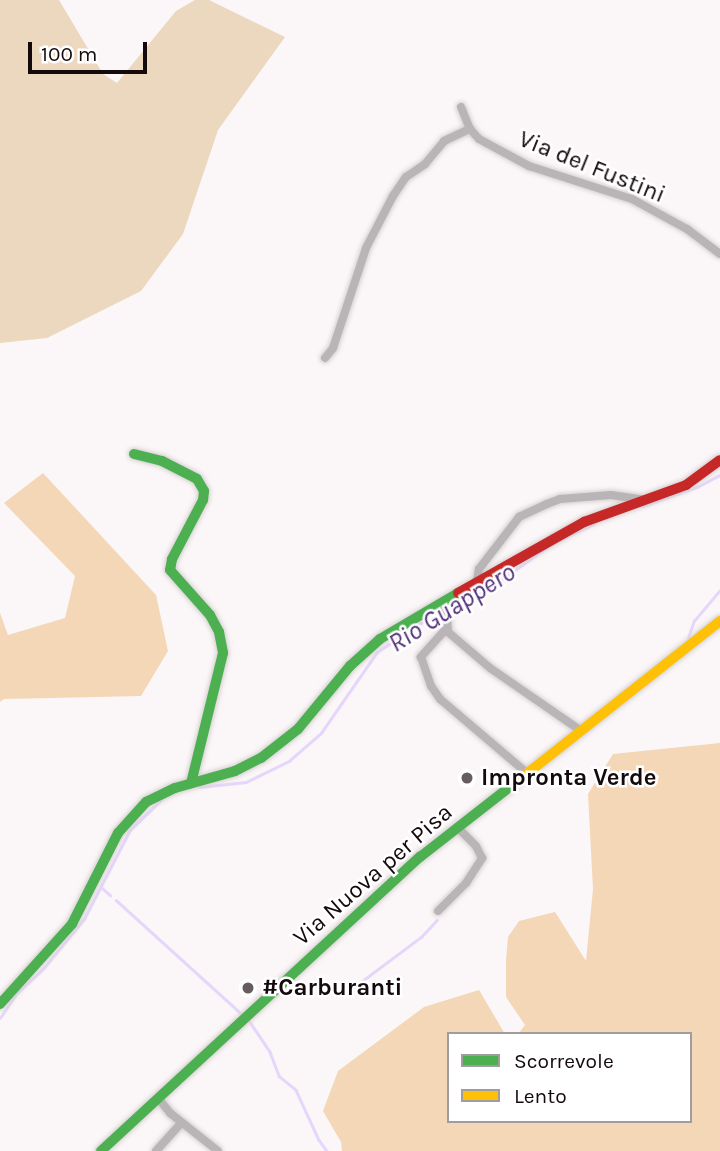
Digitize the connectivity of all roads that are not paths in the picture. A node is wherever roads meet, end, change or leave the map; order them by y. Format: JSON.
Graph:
{"nodes":[{"id":1,"x":461,"y":107,"type":"dead end"},
{"id":2,"x":470,"y":129,"type":"junction"},
{"id":3,"x":720,"y":254,"type":"edge"},
{"id":4,"x":326,"y":358,"type":"dead end"},
{"id":5,"x":134,"y":454,"type":"dead end"},
{"id":6,"x":720,"y":460,"type":"edge"},
{"id":7,"x":645,"y":500,"type":"junction"},
{"id":8,"x":477,"y":581,"type":"junction"},
{"id":9,"x":443,"y":610,"type":"junction"},
{"id":10,"x":720,"y":621,"type":"edge"},
{"id":11,"x":446,"y":629,"type":"junction"},
{"id":12,"x":580,"y":730,"type":"junction"},
{"id":13,"x":527,"y":773,"type":"junction"},
{"id":14,"x":191,"y":783,"type":"junction"},
{"id":15,"x":457,"y":827,"type":"junction"},
{"id":16,"x":439,"y":911,"type":"dead end"},
{"id":17,"x":0,"y":1004,"type":"edge"},
{"id":18,"x":158,"y":1098,"type":"junction"},
{"id":19,"x":181,"y":1123,"type":"junction"},
{"id":20,"x":101,"y":1151,"type":"edge"},
{"id":21,"x":156,"y":1151,"type":"edge"},
{"id":22,"x":218,"y":1151,"type":"edge"}],
"edges":[{"from":1,"to":2,"type":"street"},
{"from":2,"to":3,"type":"street","name":"Via del Fustini"},
{"from":2,"to":4,"type":"street"},
{"from":5,"to":14,"type":"street"},
{"from":6,"to":7,"type":"street"},
{"from":7,"to":8,"type":"street"},
{"from":7,"to":8,"type":"street"},
{"from":8,"to":9,"type":"street"},
{"from":9,"to":11,"type":"street"},
{"from":9,"to":14,"type":"street"},
{"from":10,"to":12,"type":"street","name":"Via Nuova per Pisa"},
{"from":11,"to":12,"type":"street"},
{"from":11,"to":13,"type":"street"},
{"from":12,"to":13,"type":"street","name":"Via Nuova per Pisa"},
{"from":13,"to":15,"type":"street","name":"Via Nuova per Pisa"},
{"from":14,"to":17,"type":"street"},
{"from":15,"to":16,"type":"street"},
{"from":15,"to":18,"type":"street","name":"Via Nuova per Pisa"},
{"from":18,"to":19,"type":"street"},
{"from":18,"to":20,"type":"street","name":"Via Nuova per Pisa"},
{"from":19,"to":21,"type":"street"},
{"from":19,"to":22,"type":"street"}]}
